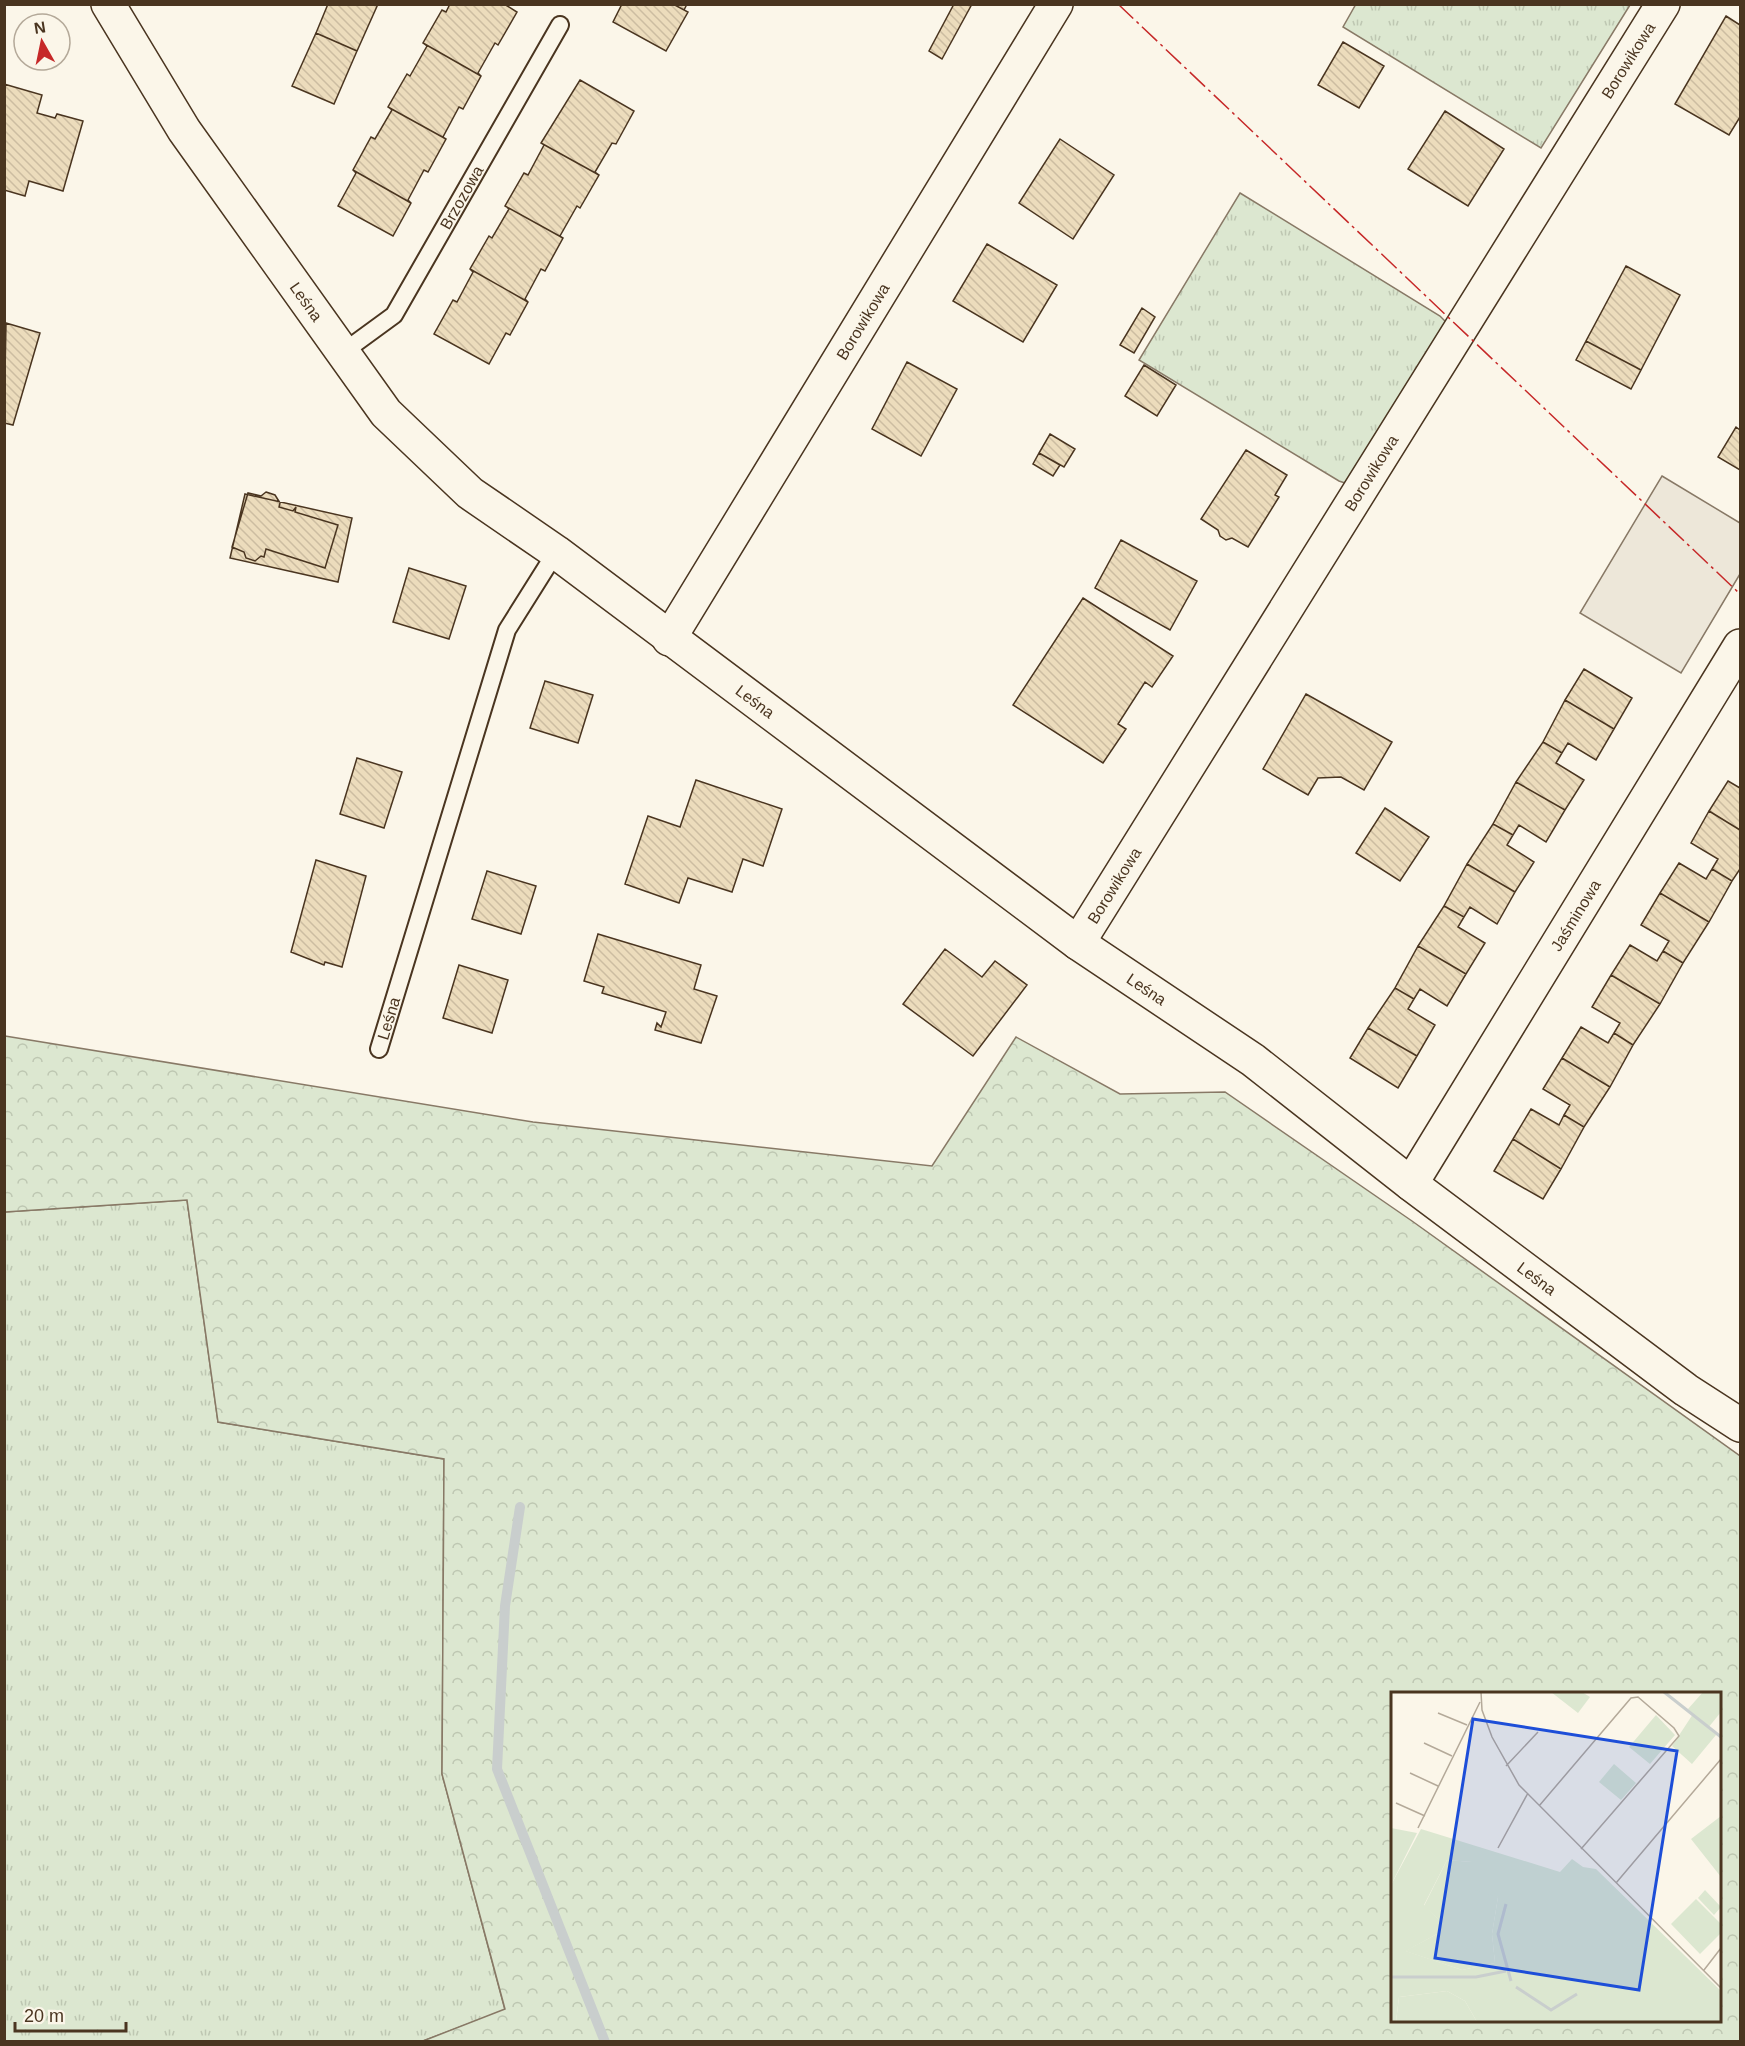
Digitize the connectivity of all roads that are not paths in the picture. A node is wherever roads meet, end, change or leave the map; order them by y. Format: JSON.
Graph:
{"nodes":[{"id":1,"x":108,"y":4,"type":"edge"},
{"id":2,"x":1056,"y":4,"type":"edge"},
{"id":3,"x":1663,"y":4,"type":"edge"},
{"id":4,"x":560,"y":25,"type":"dead end"},
{"id":5,"x":342,"y":352,"type":"junction"},
{"id":6,"x":556,"y":552,"type":"junction"},
{"id":7,"x":669,"y":639,"type":"junction"},
{"id":8,"x":1740,"y":646,"type":"edge"},
{"id":9,"x":1078,"y":943,"type":"junction"},
{"id":10,"x":379,"y":1049,"type":"dead end"},
{"id":11,"x":1411,"y":1184,"type":"junction"},
{"id":12,"x":1740,"y":1425,"type":"edge"}],
"edges":[{"from":1,"to":5,"type":"street","name":"Leśna"},
{"from":2,"to":7,"type":"street","name":"Borowikowa"},
{"from":3,"to":9,"type":"street","name":"Borowikowa"},
{"from":4,"to":5,"type":"lane","name":"Brzozowa"},
{"from":5,"to":6,"type":"street","name":"Leśna"},
{"from":6,"to":7,"type":"street","name":"Leśna"},
{"from":6,"to":10,"type":"lane","name":"Leśna"},
{"from":7,"to":9,"type":"street","name":"Leśna"},
{"from":8,"to":11,"type":"street","name":"Jaśminowa"},
{"from":9,"to":11,"type":"street","name":"Leśna"},
{"from":11,"to":12,"type":"street","name":"Leśna"}]}
